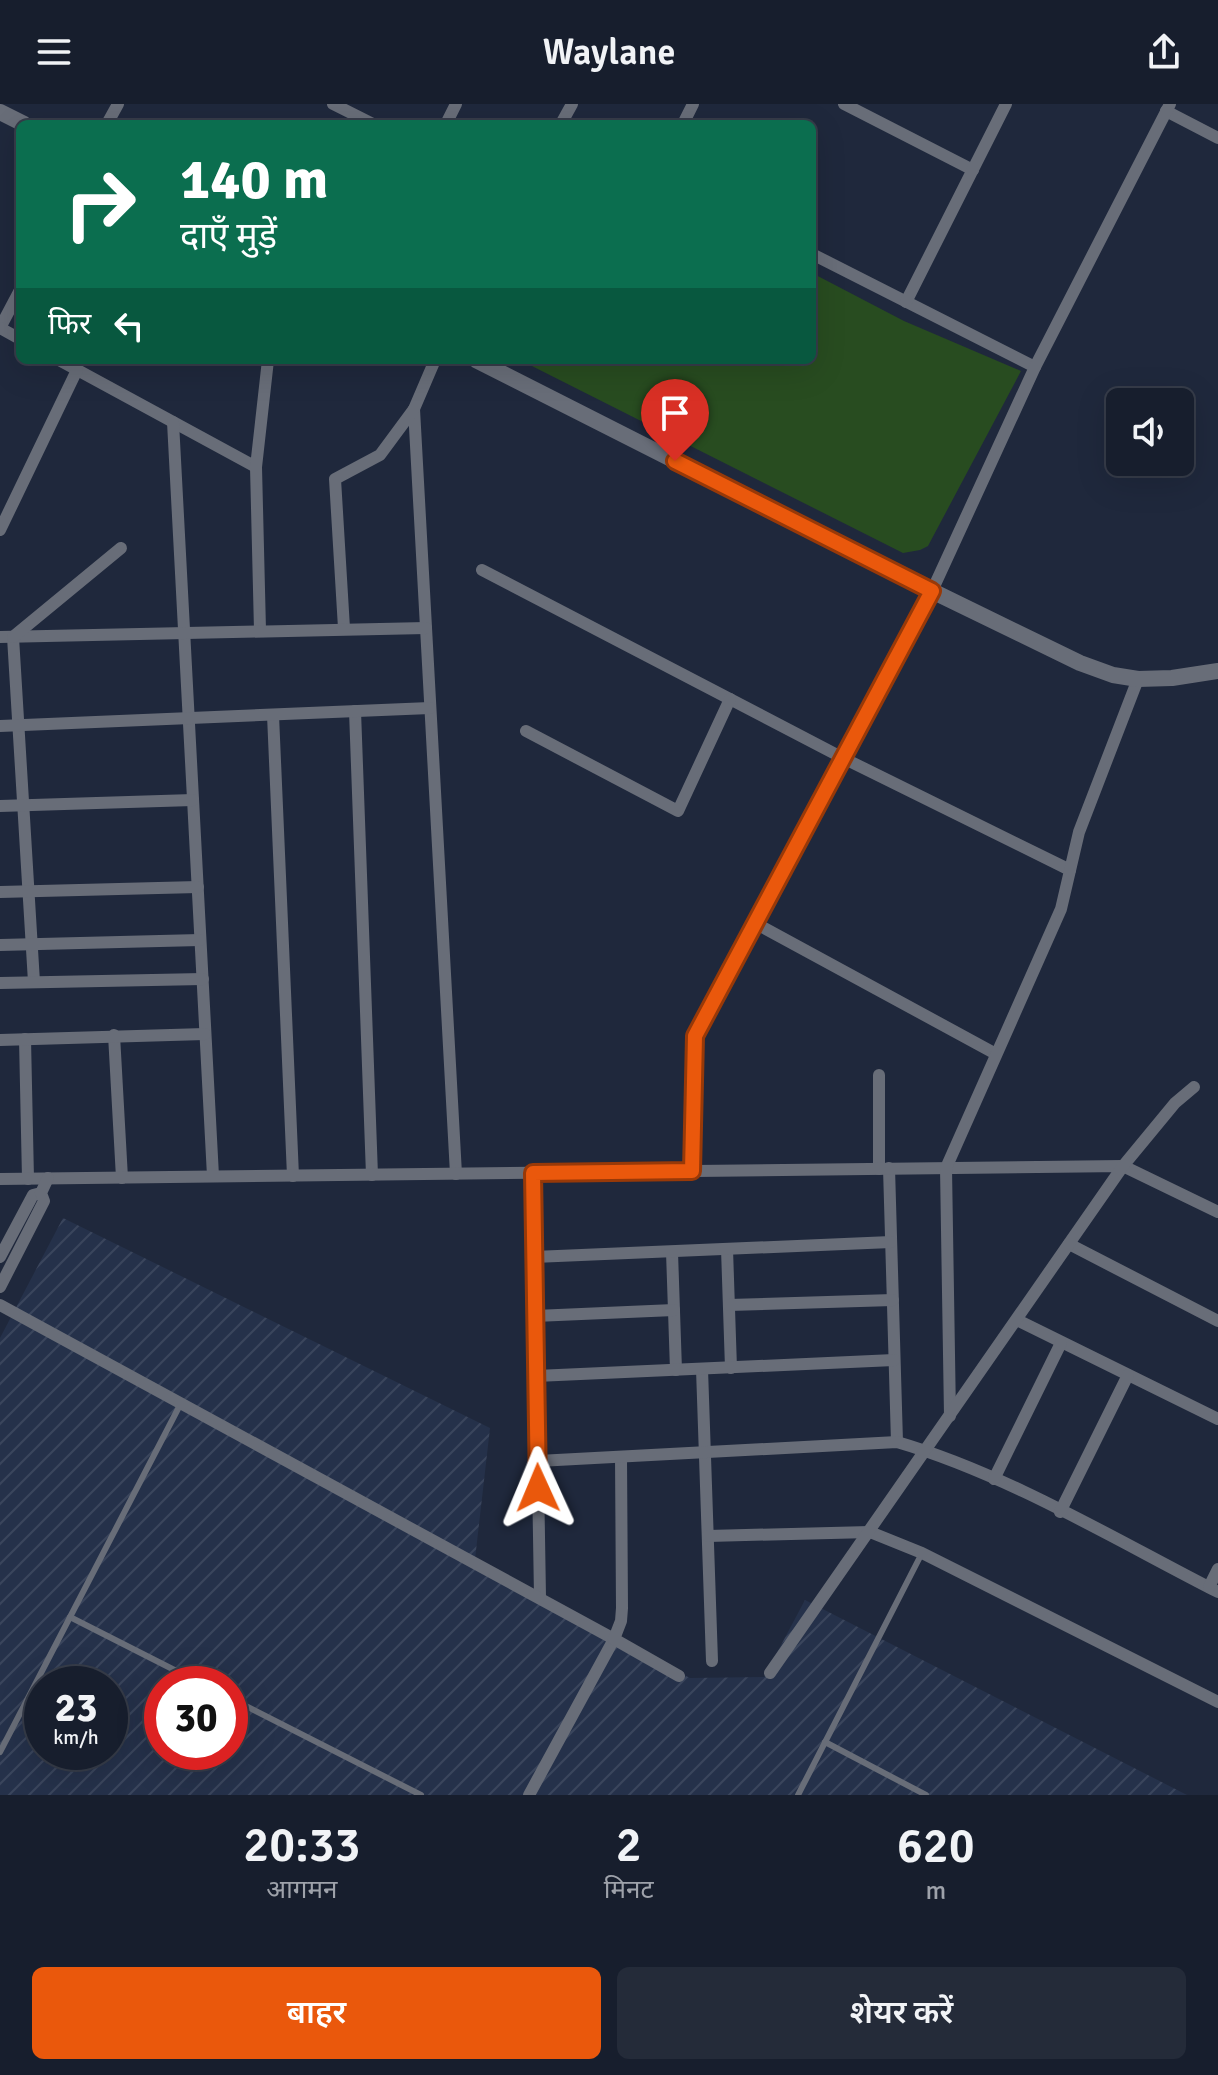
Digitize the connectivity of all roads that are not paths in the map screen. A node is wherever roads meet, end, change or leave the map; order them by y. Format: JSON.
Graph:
{"nodes":[{"id":1,"x":333,"y":104,"type":"edge"},
{"id":2,"x":844,"y":104,"type":"edge"},
{"id":3,"x":1006,"y":104,"type":"edge"},
{"id":4,"x":1168,"y":108,"type":"edge"},
{"id":5,"x":365,"y":120,"type":"edge"},
{"id":6,"x":1218,"y":138,"type":"edge"},
{"id":7,"x":973,"y":170,"type":"junction"},
{"id":8,"x":816,"y":256,"type":"edge"},
{"id":9,"x":16,"y":298,"type":"edge"},
{"id":10,"x":906,"y":302,"type":"junction"},
{"id":11,"x":0,"y":328,"type":"edge"},
{"id":12,"x":66,"y":364,"type":"edge"},
{"id":13,"x":268,"y":364,"type":"edge"},
{"id":14,"x":433,"y":364,"type":"edge"},
{"id":15,"x":484,"y":364,"type":"edge"},
{"id":16,"x":1035,"y":367,"type":"junction"},
{"id":17,"x":77,"y":370,"type":"junction"},
{"id":18,"x":414,"y":409,"type":"junction"},
{"id":19,"x":173,"y":422,"type":"junction"},
{"id":20,"x":256,"y":467,"type":"junction"},
{"id":21,"x":0,"y":530,"type":"edge"},
{"id":22,"x":121,"y":548,"type":"dead end"},
{"id":23,"x":482,"y":570,"type":"dead end"},
{"id":24,"x":932,"y":591,"type":"junction"},
{"id":25,"x":344,"y":628,"type":"junction"},
{"id":26,"x":426,"y":628,"type":"junction"},
{"id":27,"x":260,"y":630,"type":"junction"},
{"id":28,"x":184,"y":631,"type":"junction"},
{"id":29,"x":6,"y":637,"type":"edge"},
{"id":30,"x":1218,"y":671,"type":"edge"},
{"id":31,"x":1138,"y":679,"type":"junction"},
{"id":32,"x":730,"y":699,"type":"junction"},
{"id":33,"x":430,"y":708,"type":"junction"},
{"id":34,"x":355,"y":711,"type":"junction"},
{"id":35,"x":273,"y":715,"type":"junction"},
{"id":36,"x":189,"y":718,"type":"junction"},
{"id":37,"x":0,"y":726,"type":"edge"},
{"id":38,"x":18,"y":726,"type":"junction"},
{"id":39,"x":526,"y":731,"type":"dead end"},
{"id":40,"x":843,"y":758,"type":"junction"},
{"id":41,"x":193,"y":800,"type":"junction"},
{"id":42,"x":0,"y":806,"type":"edge"},
{"id":43,"x":23,"y":806,"type":"junction"},
{"id":44,"x":1070,"y":870,"type":"junction"},
{"id":45,"x":198,"y":887,"type":"junction"},
{"id":46,"x":28,"y":891,"type":"junction"},
{"id":47,"x":0,"y":892,"type":"edge"},
{"id":48,"x":755,"y":923,"type":"junction"},
{"id":49,"x":200,"y":940,"type":"junction"},
{"id":50,"x":32,"y":944,"type":"junction"},
{"id":51,"x":0,"y":945,"type":"edge"},
{"id":52,"x":203,"y":979,"type":"junction"},
{"id":53,"x":34,"y":982,"type":"junction"},
{"id":54,"x":0,"y":983,"type":"edge"},
{"id":55,"x":205,"y":1034,"type":"junction"},
{"id":56,"x":114,"y":1035,"type":"junction"},
{"id":57,"x":25,"y":1039,"type":"junction"},
{"id":58,"x":0,"y":1040,"type":"edge"},
{"id":59,"x":996,"y":1054,"type":"junction"},
{"id":60,"x":879,"y":1075,"type":"dead end"},
{"id":61,"x":1194,"y":1087,"type":"dead end"},
{"id":62,"x":1123,"y":1166,"type":"junction"},
{"id":63,"x":884,"y":1168,"type":"junction"},
{"id":64,"x":946,"y":1168,"type":"junction"},
{"id":65,"x":692,"y":1171,"type":"junction"},
{"id":66,"x":533,"y":1173,"type":"junction"},
{"id":67,"x":456,"y":1174,"type":"junction"},
{"id":68,"x":372,"y":1175,"type":"junction"},
{"id":69,"x":213,"y":1176,"type":"junction"},
{"id":70,"x":293,"y":1176,"type":"junction"},
{"id":71,"x":48,"y":1178,"type":"junction"},
{"id":72,"x":122,"y":1178,"type":"junction"},
{"id":73,"x":0,"y":1179,"type":"edge"},
{"id":74,"x":28,"y":1179,"type":"junction"},
{"id":75,"x":41,"y":1193,"type":"junction"},
{"id":76,"x":1218,"y":1212,"type":"edge"},
{"id":77,"x":891,"y":1242,"type":"junction"},
{"id":78,"x":1069,"y":1244,"type":"junction"},
{"id":79,"x":727,"y":1249,"type":"junction"},
{"id":80,"x":672,"y":1252,"type":"junction"},
{"id":81,"x":0,"y":1257,"type":"edge"},
{"id":82,"x":534,"y":1257,"type":"junction"},
{"id":83,"x":0,"y":1287,"type":"edge"},
{"id":84,"x":893,"y":1300,"type":"junction"},
{"id":85,"x":0,"y":1305,"type":"edge"},
{"id":86,"x":729,"y":1305,"type":"junction"},
{"id":87,"x":674,"y":1310,"type":"junction"},
{"id":88,"x":535,"y":1316,"type":"junction"},
{"id":89,"x":1017,"y":1320,"type":"junction"},
{"id":90,"x":1218,"y":1321,"type":"edge"},
{"id":91,"x":1061,"y":1343,"type":"junction"},
{"id":92,"x":894,"y":1360,"type":"junction"},
{"id":93,"x":731,"y":1368,"type":"junction"},
{"id":94,"x":702,"y":1369,"type":"junction"},
{"id":95,"x":676,"y":1370,"type":"junction"},
{"id":96,"x":1128,"y":1375,"type":"junction"},
{"id":97,"x":536,"y":1376,"type":"junction"},
{"id":98,"x":180,"y":1405,"type":"junction"},
{"id":99,"x":950,"y":1416,"type":"junction"},
{"id":100,"x":1218,"y":1419,"type":"edge"},
{"id":101,"x":897,"y":1442,"type":"junction"},
{"id":102,"x":926,"y":1451,"type":"junction"},
{"id":103,"x":705,"y":1453,"type":"junction"},
{"id":104,"x":621,"y":1457,"type":"junction"},
{"id":105,"x":538,"y":1461,"type":"junction"},
{"id":106,"x":994,"y":1479,"type":"junction"},
{"id":107,"x":1060,"y":1512,"type":"junction"},
{"id":108,"x":870,"y":1532,"type":"junction"},
{"id":109,"x":708,"y":1536,"type":"junction"},
{"id":110,"x":922,"y":1553,"type":"junction"},
{"id":111,"x":1218,"y":1569,"type":"edge"},
{"id":112,"x":1213,"y":1590,"type":"edge"},
{"id":113,"x":540,"y":1597,"type":"junction"},
{"id":114,"x":70,"y":1617,"type":"junction"},
{"id":115,"x":614,"y":1639,"type":"junction"},
{"id":116,"x":712,"y":1661,"type":"dead end"},
{"id":117,"x":167,"y":1666,"type":"edge"},
{"id":118,"x":770,"y":1673,"type":"dead end"},
{"id":119,"x":679,"y":1676,"type":"dead end"},
{"id":120,"x":1218,"y":1702,"type":"edge"},
{"id":121,"x":248,"y":1707,"type":"edge"},
{"id":122,"x":825,"y":1742,"type":"junction"},
{"id":123,"x":0,"y":1752,"type":"edge"},
{"id":124,"x":421,"y":1795,"type":"edge"},
{"id":125,"x":529,"y":1795,"type":"edge"},
{"id":126,"x":798,"y":1795,"type":"edge"},
{"id":127,"x":926,"y":1795,"type":"edge"}],
"edges":[{"from":1,"to":5,"type":"street"},
{"from":2,"to":7,"type":"street"},
{"from":3,"to":7,"type":"street"},
{"from":4,"to":6,"type":"street"},
{"from":4,"to":16,"type":"street"},
{"from":7,"to":10,"type":"street"},
{"from":8,"to":10,"type":"street"},
{"from":9,"to":11,"type":"street"},
{"from":10,"to":16,"type":"street"},
{"from":12,"to":17,"type":"street"},
{"from":13,"to":20,"type":"street"},
{"from":14,"to":18,"type":"street"},
{"from":15,"to":24,"type":"street"},
{"from":16,"to":24,"type":"street"},
{"from":17,"to":19,"type":"street"},
{"from":17,"to":21,"type":"street"},
{"from":18,"to":25,"type":"street"},
{"from":18,"to":26,"type":"street"},
{"from":19,"to":20,"type":"street"},
{"from":19,"to":28,"type":"street"},
{"from":20,"to":27,"type":"street"},
{"from":22,"to":29,"type":"street"},
{"from":23,"to":32,"type":"street"},
{"from":24,"to":31,"type":"street"},
{"from":24,"to":40,"type":"street"},
{"from":25,"to":26,"type":"street"},
{"from":25,"to":27,"type":"street"},
{"from":26,"to":33,"type":"street"},
{"from":27,"to":28,"type":"street"},
{"from":28,"to":29,"type":"street"},
{"from":28,"to":36,"type":"street"},
{"from":29,"to":38,"type":"street"},
{"from":30,"to":31,"type":"street"},
{"from":31,"to":44,"type":"street"},
{"from":32,"to":39,"type":"street"},
{"from":32,"to":40,"type":"street"},
{"from":33,"to":34,"type":"street"},
{"from":33,"to":67,"type":"street"},
{"from":34,"to":35,"type":"street"},
{"from":34,"to":68,"type":"street"},
{"from":35,"to":36,"type":"street"},
{"from":35,"to":70,"type":"street"},
{"from":36,"to":38,"type":"street"},
{"from":36,"to":41,"type":"street"},
{"from":37,"to":38,"type":"street"},
{"from":38,"to":43,"type":"street"},
{"from":40,"to":44,"type":"street"},
{"from":40,"to":48,"type":"street"},
{"from":41,"to":43,"type":"street"},
{"from":41,"to":45,"type":"street"},
{"from":42,"to":43,"type":"street"},
{"from":43,"to":46,"type":"street"},
{"from":44,"to":59,"type":"street"},
{"from":45,"to":46,"type":"street"},
{"from":45,"to":49,"type":"street"},
{"from":46,"to":47,"type":"street"},
{"from":46,"to":50,"type":"street"},
{"from":48,"to":59,"type":"street"},
{"from":48,"to":65,"type":"street"},
{"from":49,"to":50,"type":"street"},
{"from":49,"to":52,"type":"street"},
{"from":50,"to":51,"type":"street"},
{"from":50,"to":53,"type":"street"},
{"from":52,"to":53,"type":"street"},
{"from":52,"to":55,"type":"street"},
{"from":53,"to":54,"type":"street"},
{"from":55,"to":56,"type":"street"},
{"from":55,"to":69,"type":"street"},
{"from":56,"to":57,"type":"street"},
{"from":56,"to":72,"type":"street"},
{"from":57,"to":58,"type":"street"},
{"from":57,"to":74,"type":"street"},
{"from":59,"to":64,"type":"street"},
{"from":60,"to":63,"type":"street"},
{"from":61,"to":62,"type":"street"},
{"from":62,"to":64,"type":"street"},
{"from":62,"to":76,"type":"street"},
{"from":62,"to":78,"type":"street"},
{"from":63,"to":64,"type":"street"},
{"from":63,"to":65,"type":"street"},
{"from":63,"to":77,"type":"street"},
{"from":64,"to":99,"type":"street"},
{"from":65,"to":66,"type":"street"},
{"from":66,"to":67,"type":"street"},
{"from":66,"to":82,"type":"street"},
{"from":67,"to":68,"type":"street"},
{"from":68,"to":70,"type":"street"},
{"from":69,"to":70,"type":"street"},
{"from":69,"to":72,"type":"street"},
{"from":71,"to":72,"type":"street"},
{"from":71,"to":74,"type":"street"},
{"from":71,"to":75,"type":"street"},
{"from":73,"to":74,"type":"street"},
{"from":75,"to":81,"type":"street"},
{"from":75,"to":83,"type":"street"},
{"from":77,"to":79,"type":"street"},
{"from":77,"to":84,"type":"street"},
{"from":78,"to":89,"type":"street"},
{"from":78,"to":90,"type":"street"},
{"from":79,"to":80,"type":"street"},
{"from":79,"to":86,"type":"street"},
{"from":80,"to":82,"type":"street"},
{"from":80,"to":87,"type":"street"},
{"from":82,"to":88,"type":"street"},
{"from":84,"to":86,"type":"street"},
{"from":84,"to":92,"type":"street"},
{"from":85,"to":98,"type":"street"},
{"from":86,"to":93,"type":"street"},
{"from":87,"to":88,"type":"street"},
{"from":87,"to":95,"type":"street"},
{"from":88,"to":97,"type":"street"},
{"from":89,"to":91,"type":"street"},
{"from":89,"to":99,"type":"street"},
{"from":91,"to":96,"type":"street"},
{"from":91,"to":106,"type":"street"},
{"from":92,"to":93,"type":"street"},
{"from":92,"to":101,"type":"street"},
{"from":93,"to":94,"type":"street"},
{"from":94,"to":95,"type":"street"},
{"from":94,"to":103,"type":"street"},
{"from":95,"to":97,"type":"street"},
{"from":96,"to":100,"type":"street"},
{"from":96,"to":107,"type":"street"},
{"from":97,"to":105,"type":"street"},
{"from":98,"to":113,"type":"street"},
{"from":98,"to":114,"type":"lane"},
{"from":99,"to":102,"type":"street"},
{"from":101,"to":102,"type":"street"},
{"from":101,"to":103,"type":"street"},
{"from":102,"to":106,"type":"street"},
{"from":102,"to":108,"type":"street"},
{"from":103,"to":104,"type":"street"},
{"from":103,"to":109,"type":"street"},
{"from":104,"to":105,"type":"street"},
{"from":104,"to":115,"type":"street"},
{"from":105,"to":113,"type":"street"},
{"from":106,"to":107,"type":"street"},
{"from":107,"to":112,"type":"street"},
{"from":108,"to":109,"type":"street"},
{"from":108,"to":110,"type":"street"},
{"from":108,"to":118,"type":"street"},
{"from":109,"to":116,"type":"street"},
{"from":110,"to":120,"type":"street"},
{"from":110,"to":122,"type":"lane"},
{"from":111,"to":112,"type":"street"},
{"from":113,"to":115,"type":"street"},
{"from":114,"to":117,"type":"lane"},
{"from":114,"to":123,"type":"lane"},
{"from":115,"to":119,"type":"street"},
{"from":115,"to":125,"type":"street"},
{"from":121,"to":124,"type":"lane"},
{"from":122,"to":126,"type":"lane"},
{"from":122,"to":127,"type":"lane"}]}
